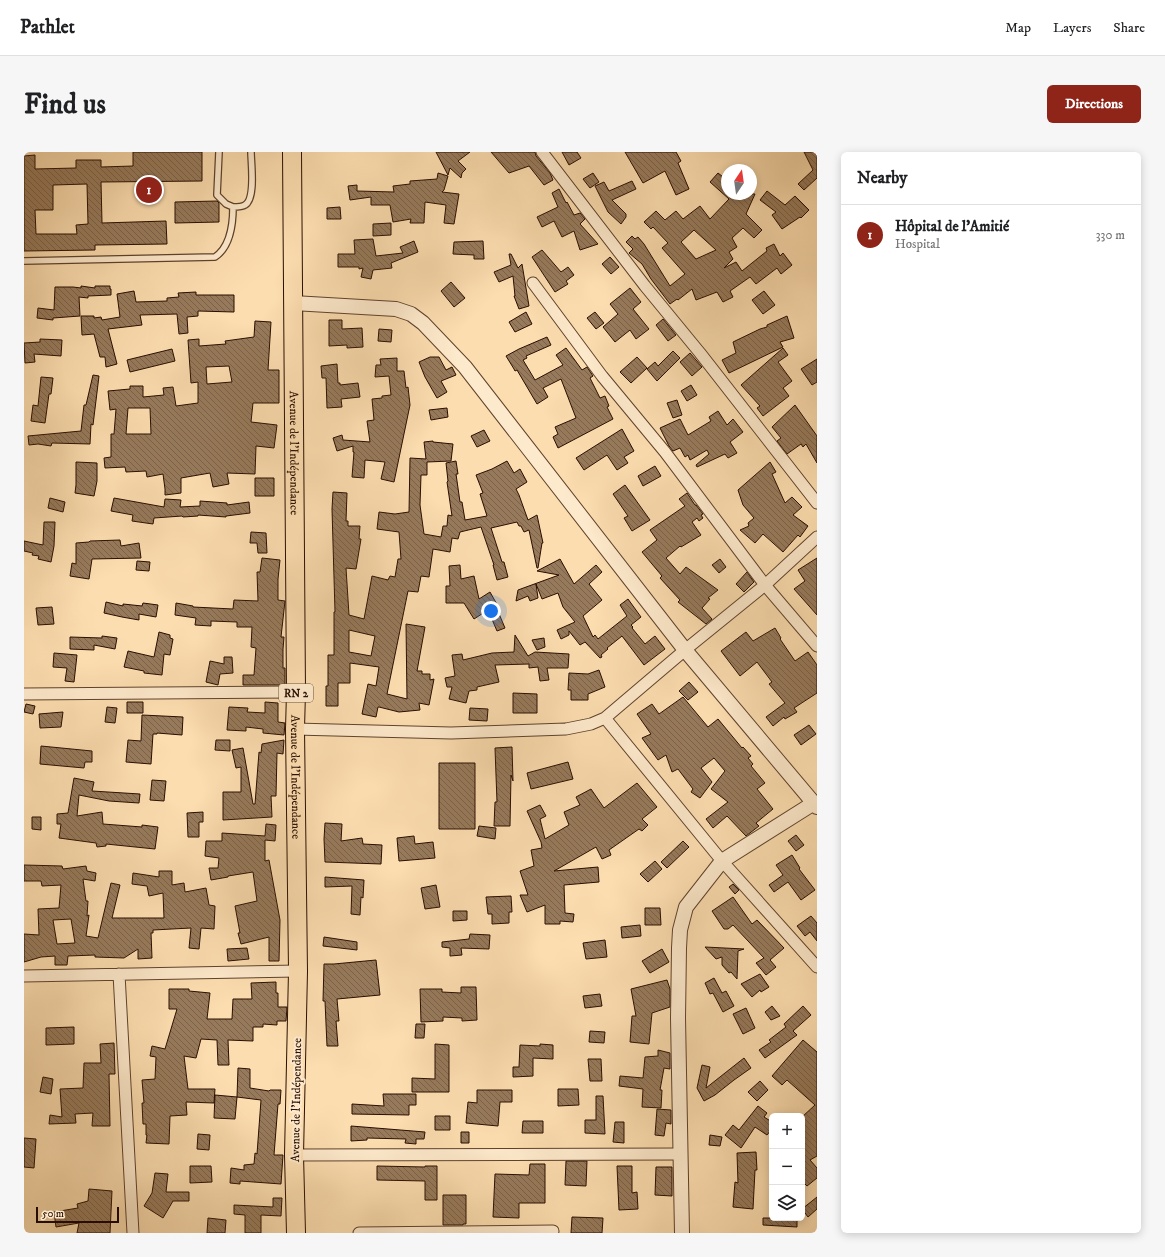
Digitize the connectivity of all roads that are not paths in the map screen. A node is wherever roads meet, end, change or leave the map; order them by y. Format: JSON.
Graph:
{"nodes":[{"id":1,"x":219,"y":152,"type":"edge"},
{"id":2,"x":251,"y":152,"type":"edge"},
{"id":3,"x":292,"y":152,"type":"edge"},
{"id":4,"x":542,"y":152,"type":"edge"},
{"id":5,"x":233,"y":207,"type":"junction"},
{"id":6,"x":24,"y":261,"type":"edge"},
{"id":7,"x":532,"y":283,"type":"dead end"},
{"id":8,"x":293,"y":303,"type":"junction"},
{"id":9,"x":817,"y":503,"type":"edge"},
{"id":10,"x":817,"y":538,"type":"edge"},
{"id":11,"x":765,"y":585,"type":"junction"},
{"id":12,"x":817,"y":646,"type":"edge"},
{"id":13,"x":685,"y":650,"type":"junction"},
{"id":14,"x":296,"y":692,"type":"junction"},
{"id":15,"x":24,"y":694,"type":"edge"},
{"id":16,"x":605,"y":718,"type":"junction"},
{"id":17,"x":295,"y":729,"type":"junction"},
{"id":18,"x":816,"y":804,"type":"edge"},
{"id":19,"x":722,"y":861,"type":"junction"},
{"id":20,"x":817,"y":967,"type":"edge"},
{"id":21,"x":298,"y":971,"type":"junction"},
{"id":22,"x":119,"y":974,"type":"junction"},
{"id":23,"x":24,"y":976,"type":"edge"},
{"id":24,"x":680,"y":1154,"type":"junction"},
{"id":25,"x":294,"y":1155,"type":"junction"},
{"id":26,"x":553,"y":1230,"type":"dead end"},
{"id":27,"x":133,"y":1233,"type":"edge"},
{"id":28,"x":296,"y":1233,"type":"edge"},
{"id":29,"x":359,"y":1233,"type":"edge"},
{"id":30,"x":682,"y":1233,"type":"edge"}],
"edges":[{"from":1,"to":5,"type":"lane"},
{"from":2,"to":5,"type":"lane"},
{"from":3,"to":8,"type":"main road","name":"Avenue de l'Indépendance","number":"RN 2"},
{"from":4,"to":9,"type":"street"},
{"from":5,"to":6,"type":"lane"},
{"from":7,"to":11,"type":"street"},
{"from":8,"to":13,"type":"street"},
{"from":8,"to":14,"type":"main road","name":"Avenue de l'Indépendance","number":"RN 2"},
{"from":10,"to":11,"type":"street"},
{"from":11,"to":12,"type":"street"},
{"from":11,"to":13,"type":"street"},
{"from":13,"to":16,"type":"street"},
{"from":13,"to":18,"type":"street"},
{"from":14,"to":15,"type":"street"},
{"from":14,"to":17,"type":"main road","name":"Avenue de l'Indépendance","number":"RN 2"},
{"from":16,"to":17,"type":"street"},
{"from":16,"to":19,"type":"street"},
{"from":17,"to":21,"type":"main road","name":"Avenue de l'Indépendance","number":"RN 2"},
{"from":18,"to":19,"type":"street"},
{"from":19,"to":20,"type":"street"},
{"from":19,"to":24,"type":"street"},
{"from":21,"to":22,"type":"street"},
{"from":21,"to":25,"type":"main road","name":"Avenue de l'Indépendance","number":"RN 2"},
{"from":22,"to":23,"type":"street"},
{"from":22,"to":27,"type":"street"},
{"from":24,"to":25,"type":"street"},
{"from":24,"to":30,"type":"street"},
{"from":25,"to":28,"type":"main road","name":"Avenue de l'Indépendance","number":"RN 2"},
{"from":26,"to":29,"type":"street"}]}
